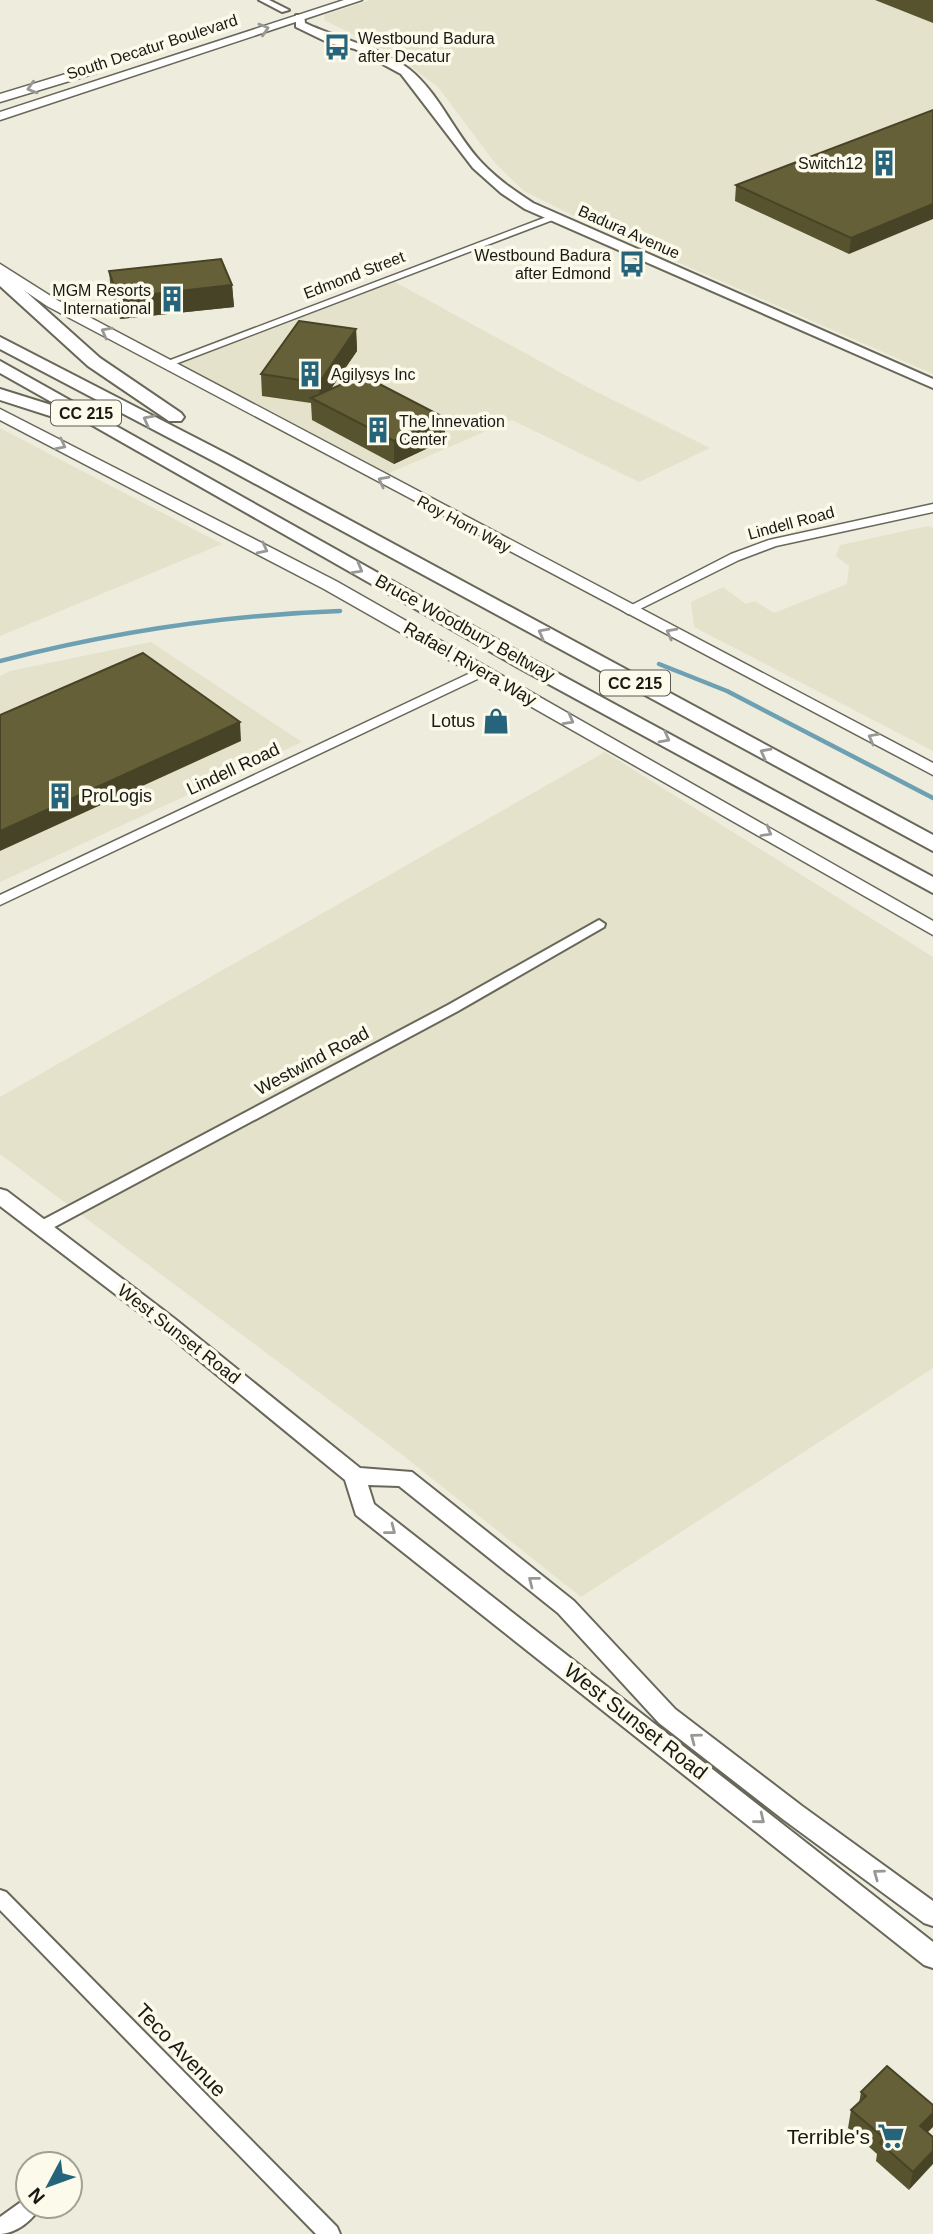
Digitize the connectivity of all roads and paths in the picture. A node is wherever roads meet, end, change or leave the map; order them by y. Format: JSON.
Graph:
{"nodes":[{"id":1,"x":263,"y":0,"type":"edge"},
{"id":2,"x":318,"y":0,"type":"edge"},
{"id":3,"x":356,"y":0,"type":"edge"},
{"id":4,"x":285,"y":10,"type":"junction"},
{"id":5,"x":300,"y":18,"type":"junction"},
{"id":6,"x":187,"y":41,"type":"dead end"},
{"id":7,"x":106,"y":66,"type":"dead end"},
{"id":8,"x":0,"y":98,"type":"edge"},
{"id":9,"x":0,"y":116,"type":"edge"},
{"id":10,"x":553,"y":218,"type":"junction"},
{"id":11,"x":0,"y":268,"type":"edge"},
{"id":12,"x":0,"y":277,"type":"edge"},
{"id":13,"x":0,"y":342,"type":"edge"},
{"id":14,"x":166,"y":364,"type":"junction"},
{"id":15,"x":0,"y":366,"type":"edge"},
{"id":16,"x":933,"y":384,"type":"edge"},
{"id":17,"x":0,"y":394,"type":"edge"},
{"id":18,"x":0,"y":414,"type":"edge"},
{"id":19,"x":172,"y":461,"type":"junction"},
{"id":20,"x":933,"y":508,"type":"edge"},
{"id":21,"x":337,"y":522,"type":"junction"},
{"id":22,"x":628,"y":610,"type":"junction"},
{"id":23,"x":483,"y":671,"type":"junction"},
{"id":24,"x":933,"y":770,"type":"edge"},
{"id":25,"x":744,"y":781,"type":"junction"},
{"id":26,"x":933,"y":844,"type":"edge"},
{"id":27,"x":933,"y":886,"type":"edge"},
{"id":28,"x":933,"y":900,"type":"edge"},
{"id":29,"x":0,"y":901,"type":"edge"},
{"id":30,"x":600,"y":924,"type":"dead end"},
{"id":31,"x":933,"y":929,"type":"edge"},
{"id":32,"x":0,"y":1196,"type":"edge"},
{"id":33,"x":40,"y":1228,"type":"junction"},
{"id":34,"x":355,"y":1476,"type":"junction"},
{"id":35,"x":0,"y":1898,"type":"edge"},
{"id":36,"x":933,"y":1915,"type":"edge"},
{"id":37,"x":933,"y":1957,"type":"edge"},
{"id":38,"x":14,"y":2219,"type":"edge"},
{"id":39,"x":0,"y":2230,"type":"edge"},
{"id":40,"x":330,"y":2234,"type":"edge"}],
"edges":[{"from":1,"to":4,"type":"street","name":"Badura Avenue"},
{"from":2,"to":4,"type":"main road","name":"South Decatur Boulevard"},
{"from":3,"to":5,"type":"main road","name":"South Decatur Boulevard"},
{"from":4,"to":5,"type":"main road","name":"Badura Avenue"},
{"from":4,"to":6,"type":"main road","name":"South Decatur Boulevard"},
{"from":9,"to":5,"type":"main road","name":"South Decatur Boulevard","one_way":true},
{"from":5,"to":10,"type":"main road","name":"Badura Avenue"},
{"from":7,"to":8,"type":"main road","name":"South Decatur Boulevard","one_way":true},
{"from":10,"to":14,"type":"street","name":"Edmond Street"},
{"from":10,"to":16,"type":"main road","name":"Badura Avenue"},
{"from":14,"to":11,"type":"main road","name":"Roy Horn Way","one_way":true},
{"from":12,"to":21,"type":"highway"},
{"from":21,"to":13,"type":"highway","name":"Bruce Woodbury Beltway","number":"CC 215","one_way":true},
{"from":22,"to":14,"type":"main road","name":"Roy Horn Way","one_way":true},
{"from":15,"to":19,"type":"highway","name":"Bruce Woodbury Beltway","number":"CC 215"},
{"from":17,"to":19,"type":"highway"},
{"from":18,"to":23,"type":"main road","name":"Rafael Rivera Way","one_way":true},
{"from":19,"to":25,"type":"highway","name":"Bruce Woodbury Beltway","number":"CC 215","one_way":true},
{"from":20,"to":22,"type":"street","name":"Lindell Road"},
{"from":26,"to":21,"type":"highway","name":"Bruce Woodbury Beltway","number":"CC 215","one_way":true},
{"from":24,"to":22,"type":"main road","name":"Roy Horn Way","one_way":true},
{"from":23,"to":29,"type":"street","name":"Lindell Road"},
{"from":23,"to":31,"type":"main road","name":"Rafael Rivera Way","one_way":true},
{"from":25,"to":27,"type":"highway","name":"Bruce Woodbury Beltway","number":"CC 215"},
{"from":25,"to":28,"type":"highway"},
{"from":30,"to":33,"type":"street","name":"Westwind Road"},
{"from":32,"to":33,"type":"main road","name":"West Sunset Road"},
{"from":33,"to":34,"type":"main road","name":"West Sunset Road"},
{"from":36,"to":34,"type":"main road","name":"West Sunset Road","one_way":true},
{"from":34,"to":37,"type":"main road","name":"West Sunset Road","one_way":true},
{"from":35,"to":40,"type":"street","name":"Teco Avenue"},
{"from":38,"to":39,"type":"street"}]}
